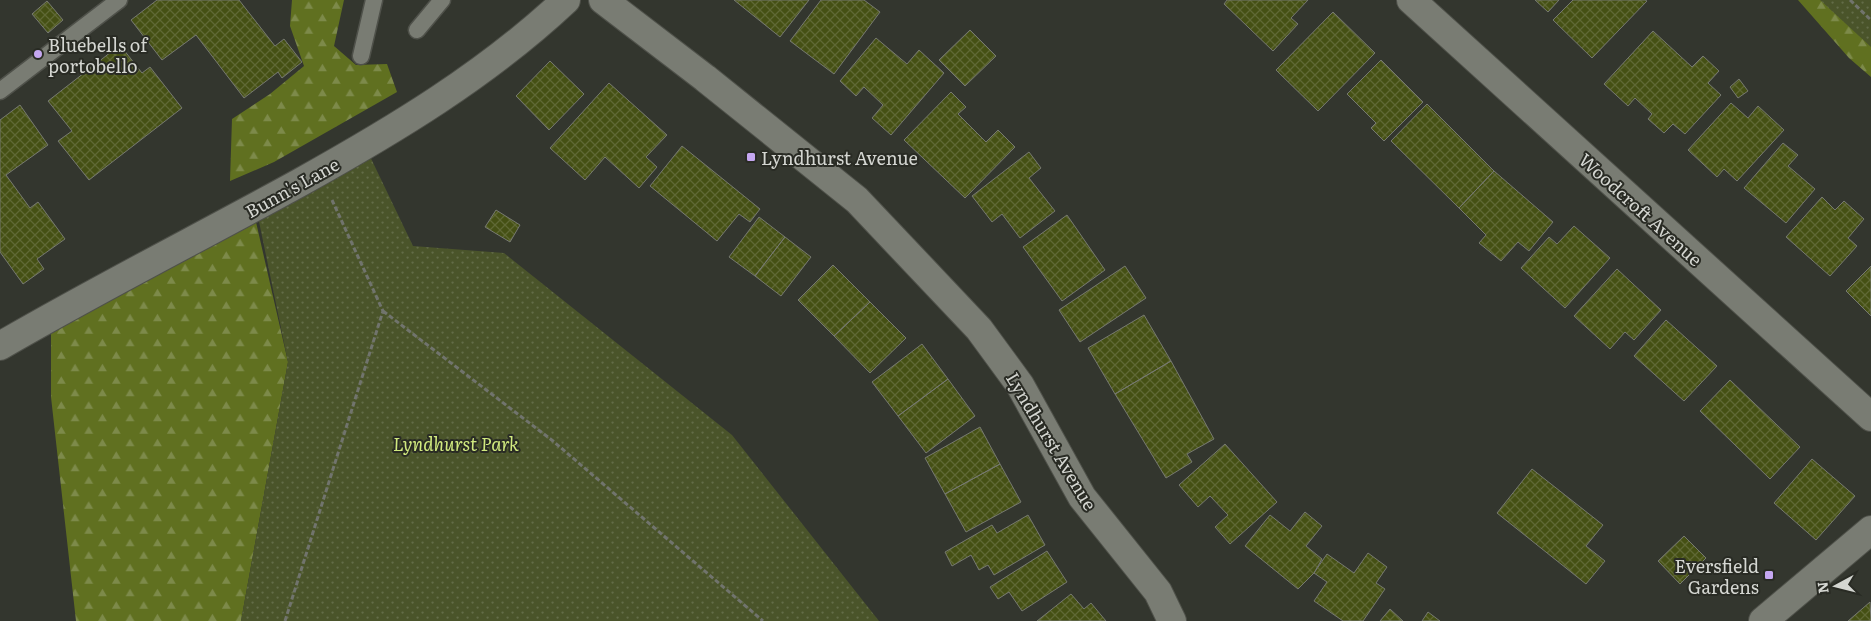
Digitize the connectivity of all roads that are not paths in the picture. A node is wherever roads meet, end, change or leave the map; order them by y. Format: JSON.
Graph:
{"nodes":[{"id":1,"x":119,"y":0,"type":"edge"},
{"id":2,"x":374,"y":0,"type":"edge"},
{"id":3,"x":442,"y":0,"type":"edge"},
{"id":4,"x":566,"y":0,"type":"edge"},
{"id":5,"x":603,"y":0,"type":"edge"},
{"id":6,"x":1411,"y":0,"type":"edge"},
{"id":7,"x":418,"y":30,"type":"dead end"},
{"id":8,"x":361,"y":56,"type":"dead end"},
{"id":9,"x":0,"y":91,"type":"edge"},
{"id":10,"x":0,"y":346,"type":"edge"},
{"id":11,"x":1871,"y":417,"type":"edge"},
{"id":12,"x":1871,"y":530,"type":"edge"},
{"id":13,"x":1172,"y":621,"type":"edge"},
{"id":14,"x":1763,"y":621,"type":"edge"}],
"edges":[{"from":1,"to":9,"type":"lane"},
{"from":2,"to":8,"type":"lane"},
{"from":3,"to":7,"type":"lane"},
{"from":4,"to":10,"type":"street","name":"Bunn's Lane"},
{"from":5,"to":13,"type":"street","name":"Lyndhurst Avenue"},
{"from":6,"to":11,"type":"street","name":"Woodcroft Avenue"},
{"from":12,"to":14,"type":"street"}]}
